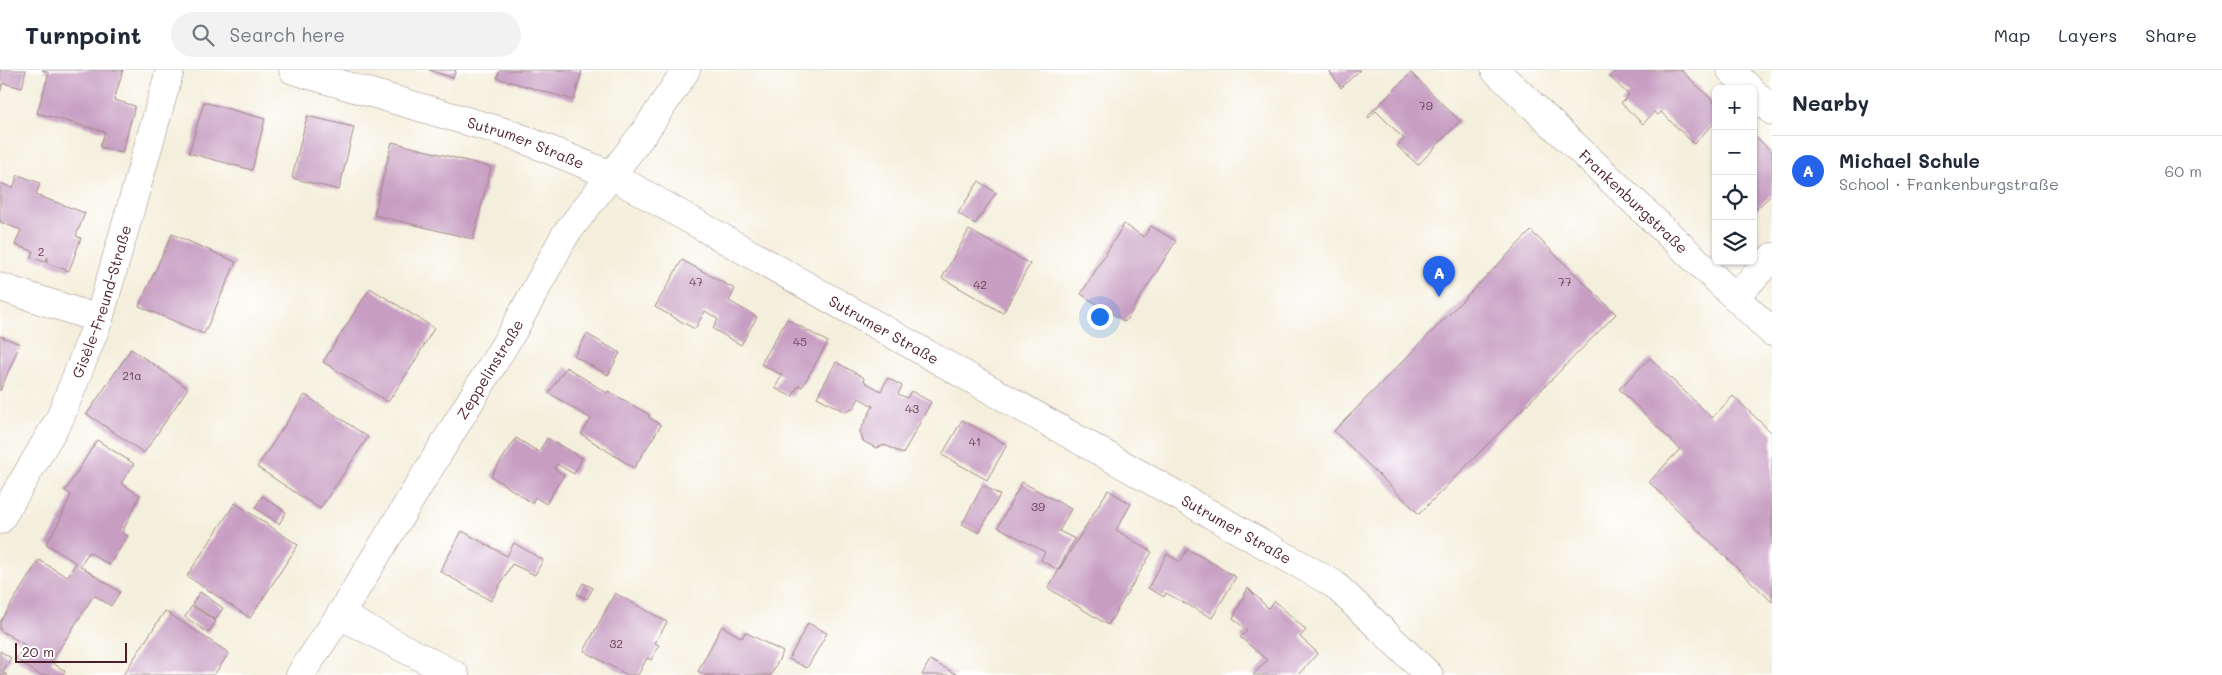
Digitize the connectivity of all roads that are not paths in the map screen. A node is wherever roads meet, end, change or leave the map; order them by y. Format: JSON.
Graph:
{"nodes":[{"id":1,"x":170,"y":70,"type":"edge"},
{"id":2,"x":293,"y":70,"type":"edge"},
{"id":3,"x":686,"y":70,"type":"edge"},
{"id":4,"x":1495,"y":70,"type":"edge"},
{"id":5,"x":1731,"y":70,"type":"edge"},
{"id":6,"x":1746,"y":85,"type":"edge"},
{"id":7,"x":1757,"y":96,"type":"edge"},
{"id":8,"x":1772,"y":111,"type":"edge"},
{"id":9,"x":611,"y":175,"type":"junction"},
{"id":10,"x":1772,"y":257,"type":"edge"},
{"id":11,"x":0,"y":287,"type":"edge"},
{"id":12,"x":1736,"y":297,"type":"junction"},
{"id":13,"x":99,"y":319,"type":"junction"},
{"id":14,"x":1772,"y":332,"type":"edge"},
{"id":15,"x":0,"y":520,"type":"edge"},
{"id":16,"x":340,"y":615,"type":"junction"},
{"id":17,"x":300,"y":675,"type":"edge"},
{"id":18,"x":456,"y":675,"type":"edge"},
{"id":19,"x":1429,"y":675,"type":"edge"}],
"edges":[{"from":1,"to":13,"type":"street","name":"Gisèle-Freund-Straße"},
{"from":2,"to":9,"type":"street","name":"Sutrumer Straße"},
{"from":3,"to":9,"type":"street","name":"Zeppelinstraße"},
{"from":4,"to":12,"type":"street","name":"Frankenburgstraße"},
{"from":5,"to":6,"type":"street"},
{"from":7,"to":8,"type":"street"},
{"from":9,"to":16,"type":"street","name":"Zeppelinstraße"},
{"from":9,"to":19,"type":"street","name":"Sutrumer Straße"},
{"from":10,"to":12,"type":"street"},
{"from":11,"to":13,"type":"street"},
{"from":12,"to":14,"type":"street","name":"Frankenburgstraße"},
{"from":13,"to":15,"type":"street","name":"Gisèle-Freund-Straße"},
{"from":16,"to":17,"type":"street","name":"Zeppelinstraße"},
{"from":16,"to":18,"type":"street"}]}
